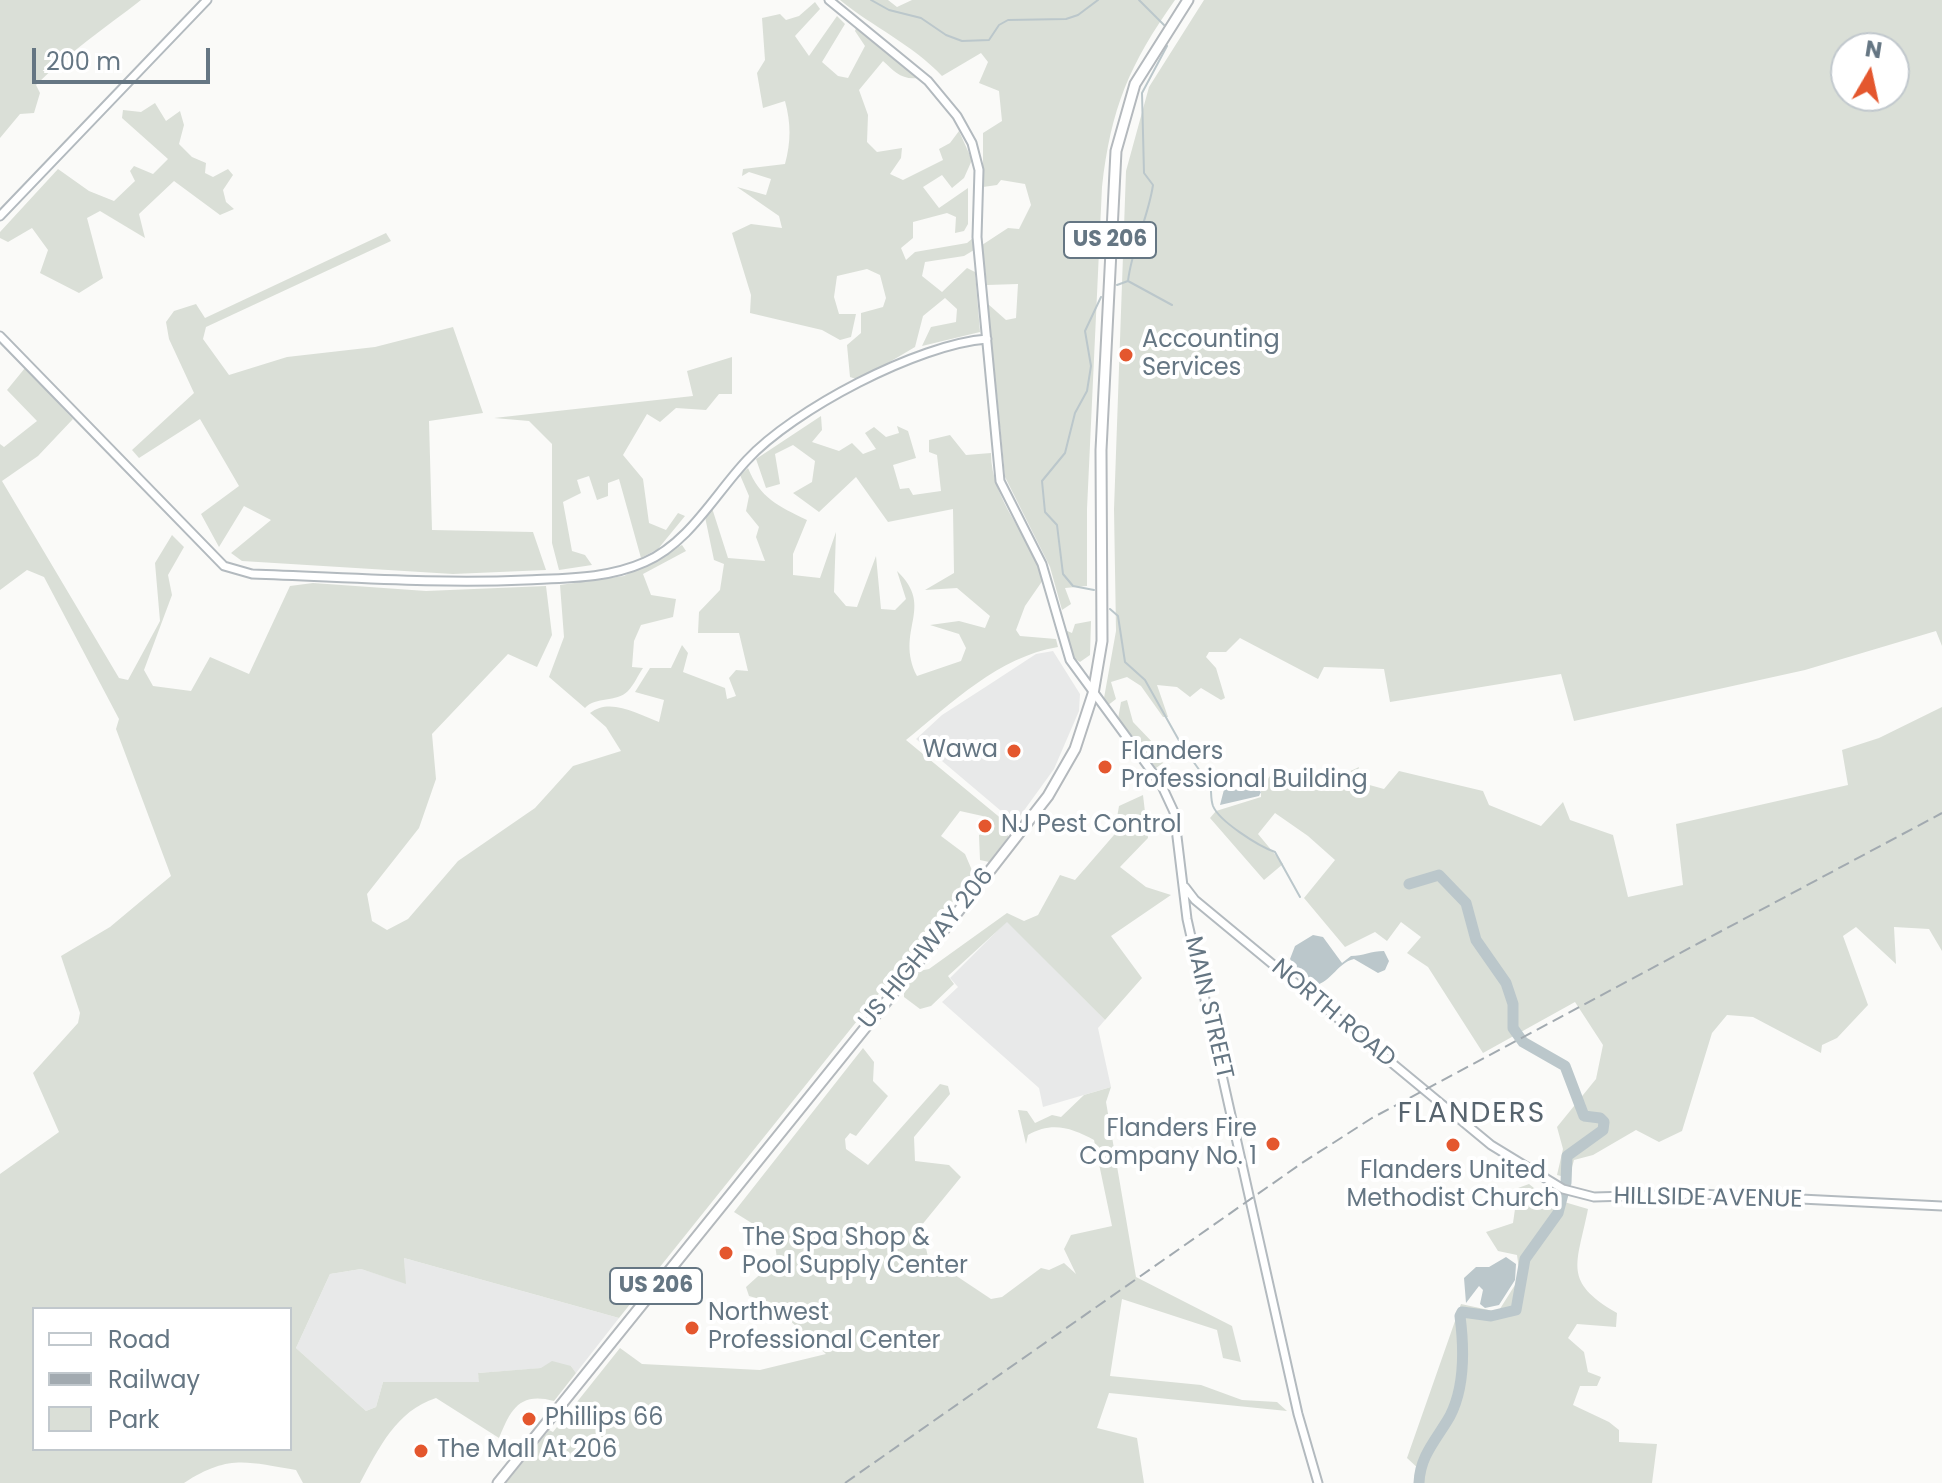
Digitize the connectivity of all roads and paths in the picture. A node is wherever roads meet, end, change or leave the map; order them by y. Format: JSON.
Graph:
{"nodes":[{"id":1,"x":207,"y":0,"type":"edge"},
{"id":2,"x":829,"y":0,"type":"edge"},
{"id":3,"x":1188,"y":0,"type":"edge"},
{"id":4,"x":0,"y":216,"type":"edge"},
{"id":5,"x":0,"y":336,"type":"edge"},
{"id":6,"x":987,"y":339,"type":"junction"},
{"id":7,"x":1093,"y":694,"type":"junction"},
{"id":8,"x":1182,"y":881,"type":"junction"},
{"id":9,"x":1199,"y":903,"type":"junction"},
{"id":10,"x":1189,"y":922,"type":"junction"},
{"id":11,"x":1488,"y":1143,"type":"joint"},
{"id":12,"x":1942,"y":1206,"type":"edge"},
{"id":13,"x":498,"y":1483,"type":"edge"},
{"id":14,"x":1318,"y":1483,"type":"edge"}],
"edges":[{"from":1,"to":4,"type":"street"},
{"from":2,"to":6,"type":"street","name":"MAIN STREET"},
{"from":3,"to":7,"type":"highway","name":"US HIGHWAY 206","number":"US 206"},
{"from":5,"to":6,"type":"street"},
{"from":6,"to":7,"type":"street","name":"MAIN STREET"},
{"from":7,"to":8,"type":"street","name":"MAIN STREET"},
{"from":7,"to":13,"type":"highway","name":"US HIGHWAY 206","number":"US 206"},
{"from":8,"to":9,"type":"street","name":"NORTH ROAD"},
{"from":8,"to":10,"type":"street","name":"MAIN STREET"},
{"from":9,"to":10,"type":"street"},
{"from":9,"to":11,"type":"street","name":"NORTH ROAD"},
{"from":10,"to":14,"type":"street","name":"MAIN STREET"},
{"from":11,"to":12,"type":"street","name":"HILLSIDE AVENUE"}]}
